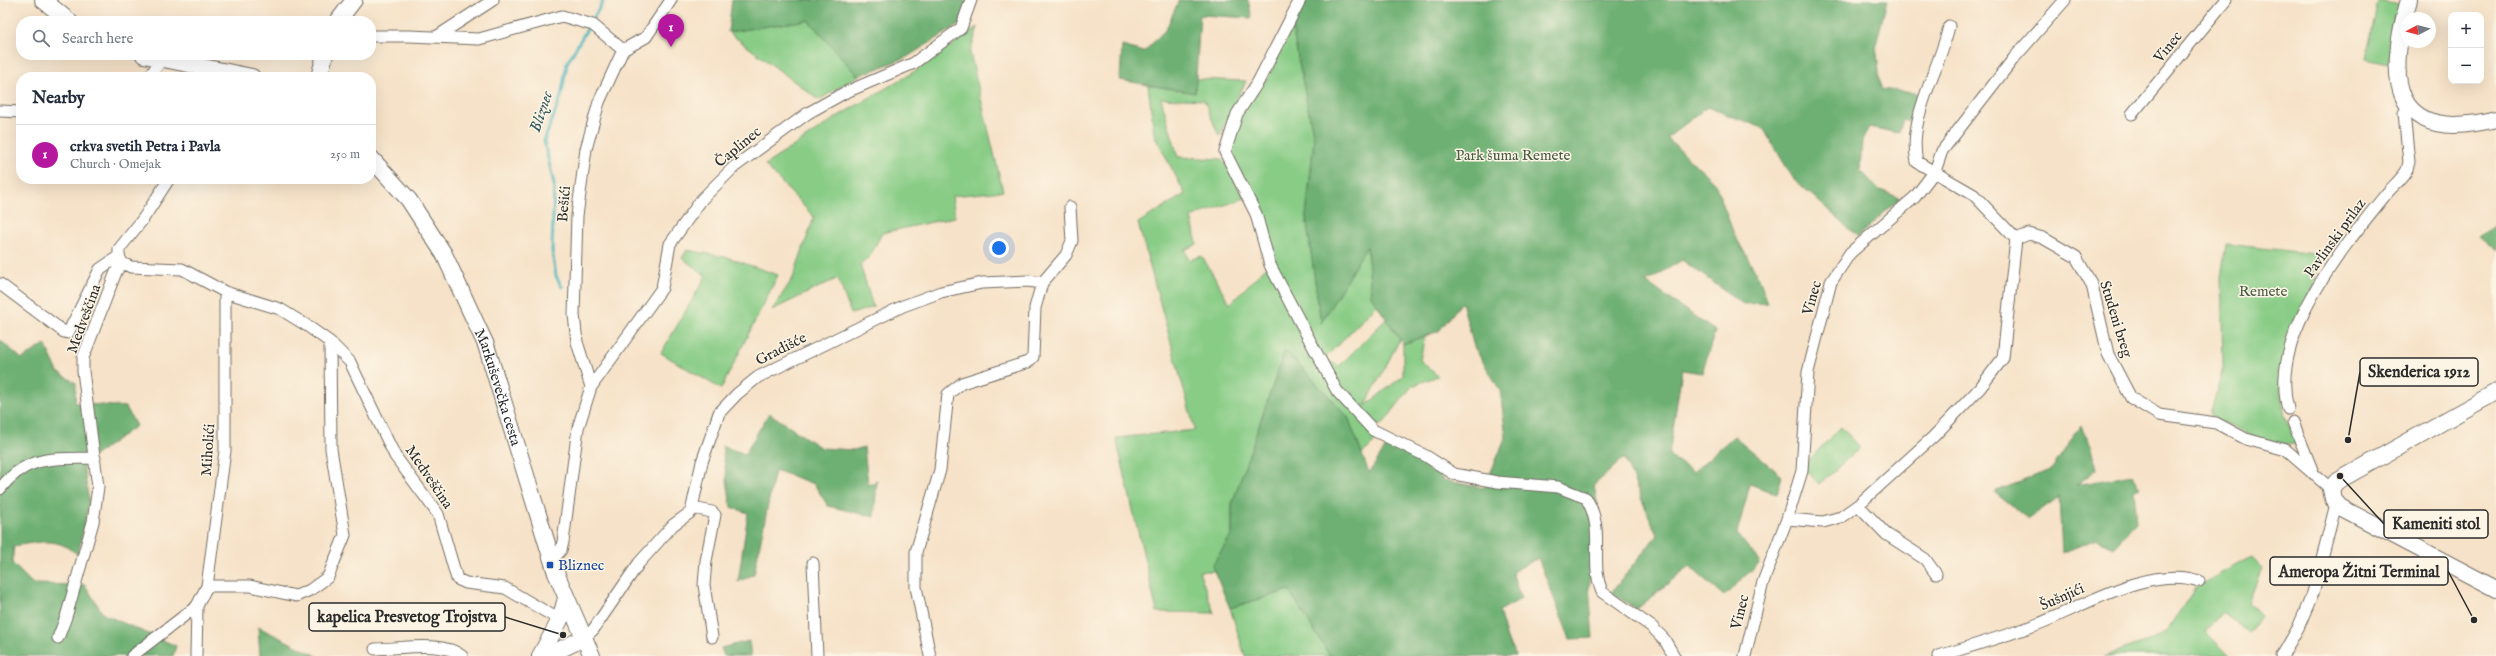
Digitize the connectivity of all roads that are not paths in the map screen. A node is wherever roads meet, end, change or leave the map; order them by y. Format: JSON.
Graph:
{"nodes":[{"id":1,"x":44,"y":0,"type":"edge"},
{"id":2,"x":354,"y":0,"type":"edge"},
{"id":3,"x":493,"y":0,"type":"edge"},
{"id":4,"x":671,"y":0,"type":"edge"},
{"id":5,"x":971,"y":0,"type":"edge"},
{"id":6,"x":1300,"y":0,"type":"edge"},
{"id":7,"x":2064,"y":0,"type":"edge"},
{"id":8,"x":2226,"y":0,"type":"edge"},
{"id":9,"x":2409,"y":0,"type":"edge"},
{"id":10,"x":63,"y":16,"type":"edge"},
{"id":11,"x":342,"y":16,"type":"edge"},
{"id":12,"x":1949,"y":26,"type":"dead end"},
{"id":13,"x":376,"y":36,"type":"edge"},
{"id":14,"x":436,"y":38,"type":"junction"},
{"id":15,"x":623,"y":50,"type":"junction"},
{"id":16,"x":161,"y":60,"type":"edge"},
{"id":17,"x":165,"y":60,"type":"edge"},
{"id":18,"x":324,"y":60,"type":"edge"},
{"id":19,"x":196,"y":71,"type":"edge"},
{"id":20,"x":153,"y":72,"type":"edge"},
{"id":21,"x":320,"y":72,"type":"edge"},
{"id":22,"x":0,"y":111,"type":"edge"},
{"id":23,"x":16,"y":112,"type":"edge"},
{"id":24,"x":2404,"y":113,"type":"dead end"},
{"id":25,"x":2132,"y":114,"type":"dead end"},
{"id":26,"x":2496,"y":119,"type":"edge"},
{"id":27,"x":376,"y":164,"type":"edge"},
{"id":28,"x":1935,"y":171,"type":"junction"},
{"id":29,"x":166,"y":184,"type":"edge"},
{"id":30,"x":1070,"y":207,"type":"dead end"},
{"id":31,"x":2016,"y":239,"type":"junction"},
{"id":32,"x":120,"y":260,"type":"junction"},
{"id":33,"x":1042,"y":283,"type":"junction"},
{"id":34,"x":0,"y":284,"type":"edge"},
{"id":35,"x":225,"y":292,"type":"junction"},
{"id":36,"x":330,"y":342,"type":"junction"},
{"id":37,"x":591,"y":387,"type":"junction"},
{"id":38,"x":2496,"y":392,"type":"edge"},
{"id":39,"x":2288,"y":409,"type":"dead end"},
{"id":40,"x":2293,"y":422,"type":"dead end"},
{"id":41,"x":94,"y":458,"type":"junction"},
{"id":42,"x":2314,"y":475,"type":"junction"},
{"id":43,"x":0,"y":489,"type":"edge"},
{"id":44,"x":2331,"y":489,"type":"junction"},
{"id":45,"x":2336,"y":504,"type":"junction"},
{"id":46,"x":1858,"y":505,"type":"junction"},
{"id":47,"x":693,"y":508,"type":"junction"},
{"id":48,"x":1787,"y":519,"type":"junction"},
{"id":49,"x":552,"y":560,"type":"junction"},
{"id":50,"x":813,"y":563,"type":"dead end"},
{"id":51,"x":1936,"y":574,"type":"dead end"},
{"id":52,"x":2199,"y":581,"type":"dead end"},
{"id":53,"x":207,"y":586,"type":"junction"},
{"id":54,"x":2496,"y":589,"type":"edge"},
{"id":55,"x":566,"y":598,"type":"junction"},
{"id":56,"x":197,"y":606,"type":"junction"},
{"id":57,"x":560,"y":620,"type":"junction"},
{"id":58,"x":712,"y":637,"type":"dead end"},
{"id":59,"x":58,"y":638,"type":"dead end"},
{"id":60,"x":584,"y":638,"type":"junction"},
{"id":61,"x":375,"y":649,"type":"dead end"},
{"id":62,"x":132,"y":656,"type":"edge"},
{"id":63,"x":196,"y":656,"type":"edge"},
{"id":64,"x":462,"y":656,"type":"edge"},
{"id":65,"x":540,"y":656,"type":"edge"},
{"id":66,"x":547,"y":656,"type":"edge"},
{"id":67,"x":592,"y":656,"type":"edge"},
{"id":68,"x":817,"y":656,"type":"edge"},
{"id":69,"x":930,"y":656,"type":"edge"},
{"id":70,"x":1674,"y":656,"type":"edge"},
{"id":71,"x":1745,"y":656,"type":"edge"},
{"id":72,"x":1940,"y":656,"type":"edge"},
{"id":73,"x":2282,"y":656,"type":"edge"}],
"edges":[{"from":1,"to":10,"type":"main road"},
{"from":2,"to":11,"type":"main road"},
{"from":3,"to":14,"type":"street"},
{"from":4,"to":15,"type":"street"},
{"from":5,"to":37,"type":"street","name":"Čaplinec"},
{"from":6,"to":70,"type":"street"},
{"from":7,"to":28,"type":"street","name":"Vinec"},
{"from":8,"to":25,"type":"street","name":"Vinec"},
{"from":9,"to":26,"type":"main road"},
{"from":12,"to":28,"type":"street"},
{"from":13,"to":14,"type":"street"},
{"from":14,"to":15,"type":"street"},
{"from":15,"to":37,"type":"street","name":"Bešići"},
{"from":16,"to":20,"type":"street"},
{"from":17,"to":19,"type":"main road"},
{"from":18,"to":21,"type":"main road"},
{"from":22,"to":23,"type":"street"},
{"from":24,"to":39,"type":"street","name":"Pavlinski prilaz"},
{"from":27,"to":49,"type":"main road","name":"Markuševečka cesta"},
{"from":28,"to":31,"type":"street"},
{"from":28,"to":48,"type":"street","name":"Vinec"},
{"from":29,"to":32,"type":"street","name":"Medveščina"},
{"from":30,"to":33,"type":"street"},
{"from":31,"to":42,"type":"street","name":"Studeni breg"},
{"from":31,"to":46,"type":"street"},
{"from":32,"to":34,"type":"street","name":"Medveščina"},
{"from":32,"to":35,"type":"street","name":"Medveščina"},
{"from":32,"to":41,"type":"street","name":"Medveščina"},
{"from":33,"to":47,"type":"street","name":"Gradišće"},
{"from":33,"to":69,"type":"street"},
{"from":35,"to":36,"type":"street","name":"Medveščina"},
{"from":35,"to":53,"type":"street","name":"Miholići"},
{"from":36,"to":53,"type":"street"},
{"from":36,"to":57,"type":"street","name":"Medveščina"},
{"from":37,"to":49,"type":"street"},
{"from":38,"to":44,"type":"main road"},
{"from":40,"to":42,"type":"street"},
{"from":41,"to":43,"type":"street"},
{"from":41,"to":59,"type":"street","name":"Medveščina"},
{"from":42,"to":44,"type":"street","name":"Studeni breg"},
{"from":44,"to":45,"type":"main road"},
{"from":45,"to":54,"type":"main road"},
{"from":45,"to":73,"type":"street"},
{"from":46,"to":48,"type":"street"},
{"from":46,"to":51,"type":"street"},
{"from":47,"to":58,"type":"street"},
{"from":47,"to":60,"type":"street"},
{"from":48,"to":71,"type":"street","name":"Vinec"},
{"from":49,"to":55,"type":"main road","name":"Markuševečka cesta"},
{"from":50,"to":68,"type":"street"},
{"from":52,"to":72,"type":"street","name":"Šušnjići"},
{"from":53,"to":56,"type":"street","name":"Miholići"},
{"from":55,"to":57,"type":"main road"},
{"from":55,"to":60,"type":"main road","name":"Markuševečka cesta"},
{"from":56,"to":62,"type":"street","name":"Miholići"},
{"from":56,"to":63,"type":"street","name":"Miholići"},
{"from":57,"to":65,"type":"main road"},
{"from":60,"to":66,"type":"main road"},
{"from":60,"to":67,"type":"main road","name":"Markuševečka cesta"},
{"from":61,"to":64,"type":"street"}]}
